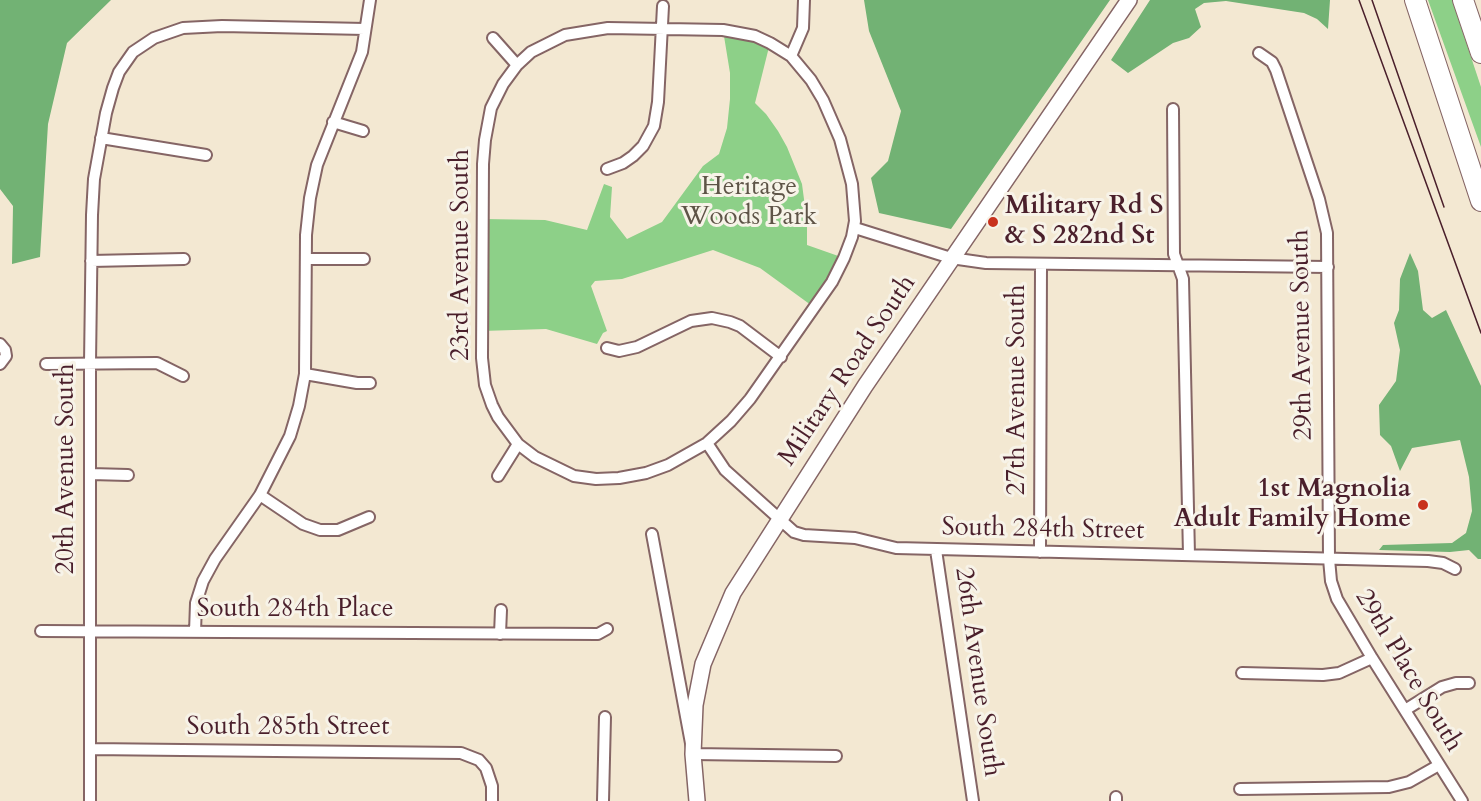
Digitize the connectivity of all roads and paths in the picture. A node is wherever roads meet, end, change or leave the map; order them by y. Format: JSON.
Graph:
{"nodes":[{"id":1,"x":370,"y":0,"type":"edge"},
{"id":2,"x":804,"y":0,"type":"edge"},
{"id":3,"x":1129,"y":0,"type":"edge"},
{"id":4,"x":1415,"y":0,"type":"edge"},
{"id":5,"x":1463,"y":0,"type":"edge"},
{"id":6,"x":663,"y":6,"type":"dead end"},
{"id":7,"x":365,"y":29,"type":"junction"},
{"id":8,"x":663,"y":29,"type":"junction"},
{"id":9,"x":493,"y":38,"type":"dead end"},
{"id":10,"x":1481,"y":52,"type":"edge"},
{"id":11,"x":1259,"y":53,"type":"dead end"},
{"id":12,"x":791,"y":56,"type":"junction"},
{"id":13,"x":517,"y":65,"type":"junction"},
{"id":14,"x":1173,"y":109,"type":"dead end"},
{"id":15,"x":333,"y":122,"type":"junction"},
{"id":16,"x":363,"y":131,"type":"dead end"},
{"id":17,"x":101,"y":138,"type":"junction"},
{"id":18,"x":206,"y":155,"type":"dead end"},
{"id":19,"x":607,"y":169,"type":"dead end"},
{"id":20,"x":1481,"y":201,"type":"edge"},
{"id":21,"x":855,"y":228,"type":"junction"},
{"id":22,"x":951,"y":258,"type":"junction"},
{"id":23,"x":184,"y":259,"type":"dead end"},
{"id":24,"x":306,"y":259,"type":"junction"},
{"id":25,"x":364,"y":259,"type":"dead end"},
{"id":26,"x":91,"y":261,"type":"junction"},
{"id":27,"x":1041,"y":264,"type":"junction"},
{"id":28,"x":1179,"y":265,"type":"junction"},
{"id":29,"x":1328,"y":267,"type":"junction"},
{"id":30,"x":0,"y":344,"type":"edge"},
{"id":31,"x":607,"y":348,"type":"dead end"},
{"id":32,"x":781,"y":357,"type":"junction"},
{"id":33,"x":90,"y":363,"type":"junction"},
{"id":34,"x":0,"y":364,"type":"edge"},
{"id":35,"x":45,"y":364,"type":"dead end"},
{"id":36,"x":305,"y":374,"type":"junction"},
{"id":37,"x":183,"y":376,"type":"dead end"},
{"id":38,"x":370,"y":383,"type":"dead end"},
{"id":39,"x":707,"y":443,"type":"junction"},
{"id":40,"x":518,"y":444,"type":"junction"},
{"id":41,"x":91,"y":474,"type":"junction"},
{"id":42,"x":128,"y":475,"type":"dead end"},
{"id":43,"x":498,"y":476,"type":"dead end"},
{"id":44,"x":260,"y":495,"type":"junction"},
{"id":45,"x":369,"y":517,"type":"dead end"},
{"id":46,"x":780,"y":518,"type":"junction"},
{"id":47,"x":652,"y":534,"type":"dead end"},
{"id":48,"x":936,"y":550,"type":"junction"},
{"id":49,"x":1040,"y":552,"type":"junction"},
{"id":50,"x":1189,"y":555,"type":"junction"},
{"id":51,"x":1329,"y":559,"type":"junction"},
{"id":52,"x":1455,"y":568,"type":"dead end"},
{"id":53,"x":501,"y":610,"type":"dead end"},
{"id":54,"x":607,"y":629,"type":"dead end"},
{"id":55,"x":40,"y":632,"type":"dead end"},
{"id":56,"x":90,"y":632,"type":"junction"},
{"id":57,"x":195,"y":632,"type":"junction"},
{"id":58,"x":500,"y":634,"type":"junction"},
{"id":59,"x":1372,"y":658,"type":"junction"},
{"id":60,"x":1242,"y":673,"type":"dead end"},
{"id":61,"x":1468,"y":683,"type":"dead end"},
{"id":62,"x":1405,"y":710,"type":"junction"},
{"id":63,"x":605,"y":717,"type":"dead end"},
{"id":64,"x":90,"y":749,"type":"junction"},
{"id":65,"x":693,"y":754,"type":"junction"},
{"id":66,"x":836,"y":756,"type":"dead end"},
{"id":67,"x":1439,"y":765,"type":"junction"},
{"id":68,"x":1240,"y":789,"type":"dead end"},
{"id":69,"x":90,"y":801,"type":"edge"},
{"id":70,"x":492,"y":801,"type":"edge"},
{"id":71,"x":603,"y":801,"type":"edge"},
{"id":72,"x":697,"y":801,"type":"edge"},
{"id":73,"x":973,"y":801,"type":"edge"},
{"id":74,"x":1462,"y":801,"type":"edge"}],
"edges":[{"from":1,"to":7,"type":"street"},
{"from":2,"to":12,"type":"street"},
{"from":3,"to":22,"type":"main road","name":"Military Road South"},
{"from":4,"to":20,"type":"highway"},
{"from":5,"to":10,"type":"highway"},
{"from":6,"to":8,"type":"street"},
{"from":7,"to":15,"type":"street"},
{"from":7,"to":17,"type":"street","name":"20th Avenue South"},
{"from":8,"to":12,"type":"street"},
{"from":8,"to":13,"type":"street"},
{"from":8,"to":19,"type":"street"},
{"from":9,"to":13,"type":"street"},
{"from":11,"to":29,"type":"street","name":"29th Avenue South"},
{"from":12,"to":21,"type":"street"},
{"from":13,"to":40,"type":"street","name":"23rd Avenue South"},
{"from":14,"to":28,"type":"street"},
{"from":15,"to":16,"type":"street"},
{"from":15,"to":24,"type":"street"},
{"from":17,"to":18,"type":"street"},
{"from":17,"to":26,"type":"street","name":"20th Avenue South"},
{"from":21,"to":22,"type":"street"},
{"from":21,"to":32,"type":"street"},
{"from":22,"to":27,"type":"street"},
{"from":22,"to":46,"type":"main road","name":"Military Road South"},
{"from":23,"to":26,"type":"street"},
{"from":24,"to":25,"type":"street"},
{"from":24,"to":36,"type":"street"},
{"from":26,"to":33,"type":"street","name":"20th Avenue South"},
{"from":27,"to":28,"type":"street"},
{"from":27,"to":49,"type":"street","name":"27th Avenue South"},
{"from":28,"to":29,"type":"street"},
{"from":28,"to":50,"type":"street"},
{"from":29,"to":51,"type":"street","name":"29th Avenue South"},
{"from":30,"to":34,"type":"street"},
{"from":31,"to":32,"type":"street"},
{"from":32,"to":39,"type":"street"},
{"from":33,"to":35,"type":"street"},
{"from":33,"to":37,"type":"street"},
{"from":33,"to":41,"type":"street","name":"20th Avenue South"},
{"from":36,"to":38,"type":"street"},
{"from":36,"to":44,"type":"street"},
{"from":39,"to":40,"type":"street"},
{"from":39,"to":46,"type":"street"},
{"from":40,"to":43,"type":"street"},
{"from":41,"to":42,"type":"street"},
{"from":41,"to":56,"type":"street","name":"20th Avenue South"},
{"from":44,"to":45,"type":"street"},
{"from":44,"to":57,"type":"street"},
{"from":46,"to":48,"type":"street","name":"South 284th Street"},
{"from":46,"to":65,"type":"main road","name":"Military Road South"},
{"from":47,"to":65,"type":"street"},
{"from":48,"to":49,"type":"street","name":"South 284th Street"},
{"from":48,"to":73,"type":"street","name":"26th Avenue South"},
{"from":49,"to":50,"type":"street","name":"South 284th Street"},
{"from":50,"to":51,"type":"street","name":"South 284th Street"},
{"from":51,"to":52,"type":"street","name":"South 284th Street"},
{"from":51,"to":59,"type":"street","name":"29th Place South"},
{"from":53,"to":58,"type":"street"},
{"from":54,"to":58,"type":"street","name":"South 284th Place"},
{"from":55,"to":56,"type":"street","name":"South 284th Place"},
{"from":56,"to":57,"type":"street","name":"South 284th Place"},
{"from":56,"to":64,"type":"street","name":"20th Avenue South"},
{"from":57,"to":58,"type":"street","name":"South 284th Place"},
{"from":59,"to":60,"type":"street"},
{"from":59,"to":62,"type":"street","name":"29th Place South"},
{"from":61,"to":62,"type":"street"},
{"from":62,"to":67,"type":"street","name":"29th Place South"},
{"from":63,"to":71,"type":"street"},
{"from":64,"to":69,"type":"street","name":"20th Avenue South"},
{"from":64,"to":70,"type":"street","name":"South 285th Street"},
{"from":65,"to":66,"type":"street"},
{"from":65,"to":72,"type":"main road","name":"Military Road South"},
{"from":67,"to":68,"type":"street"},
{"from":67,"to":74,"type":"street","name":"29th Place South"}]}
